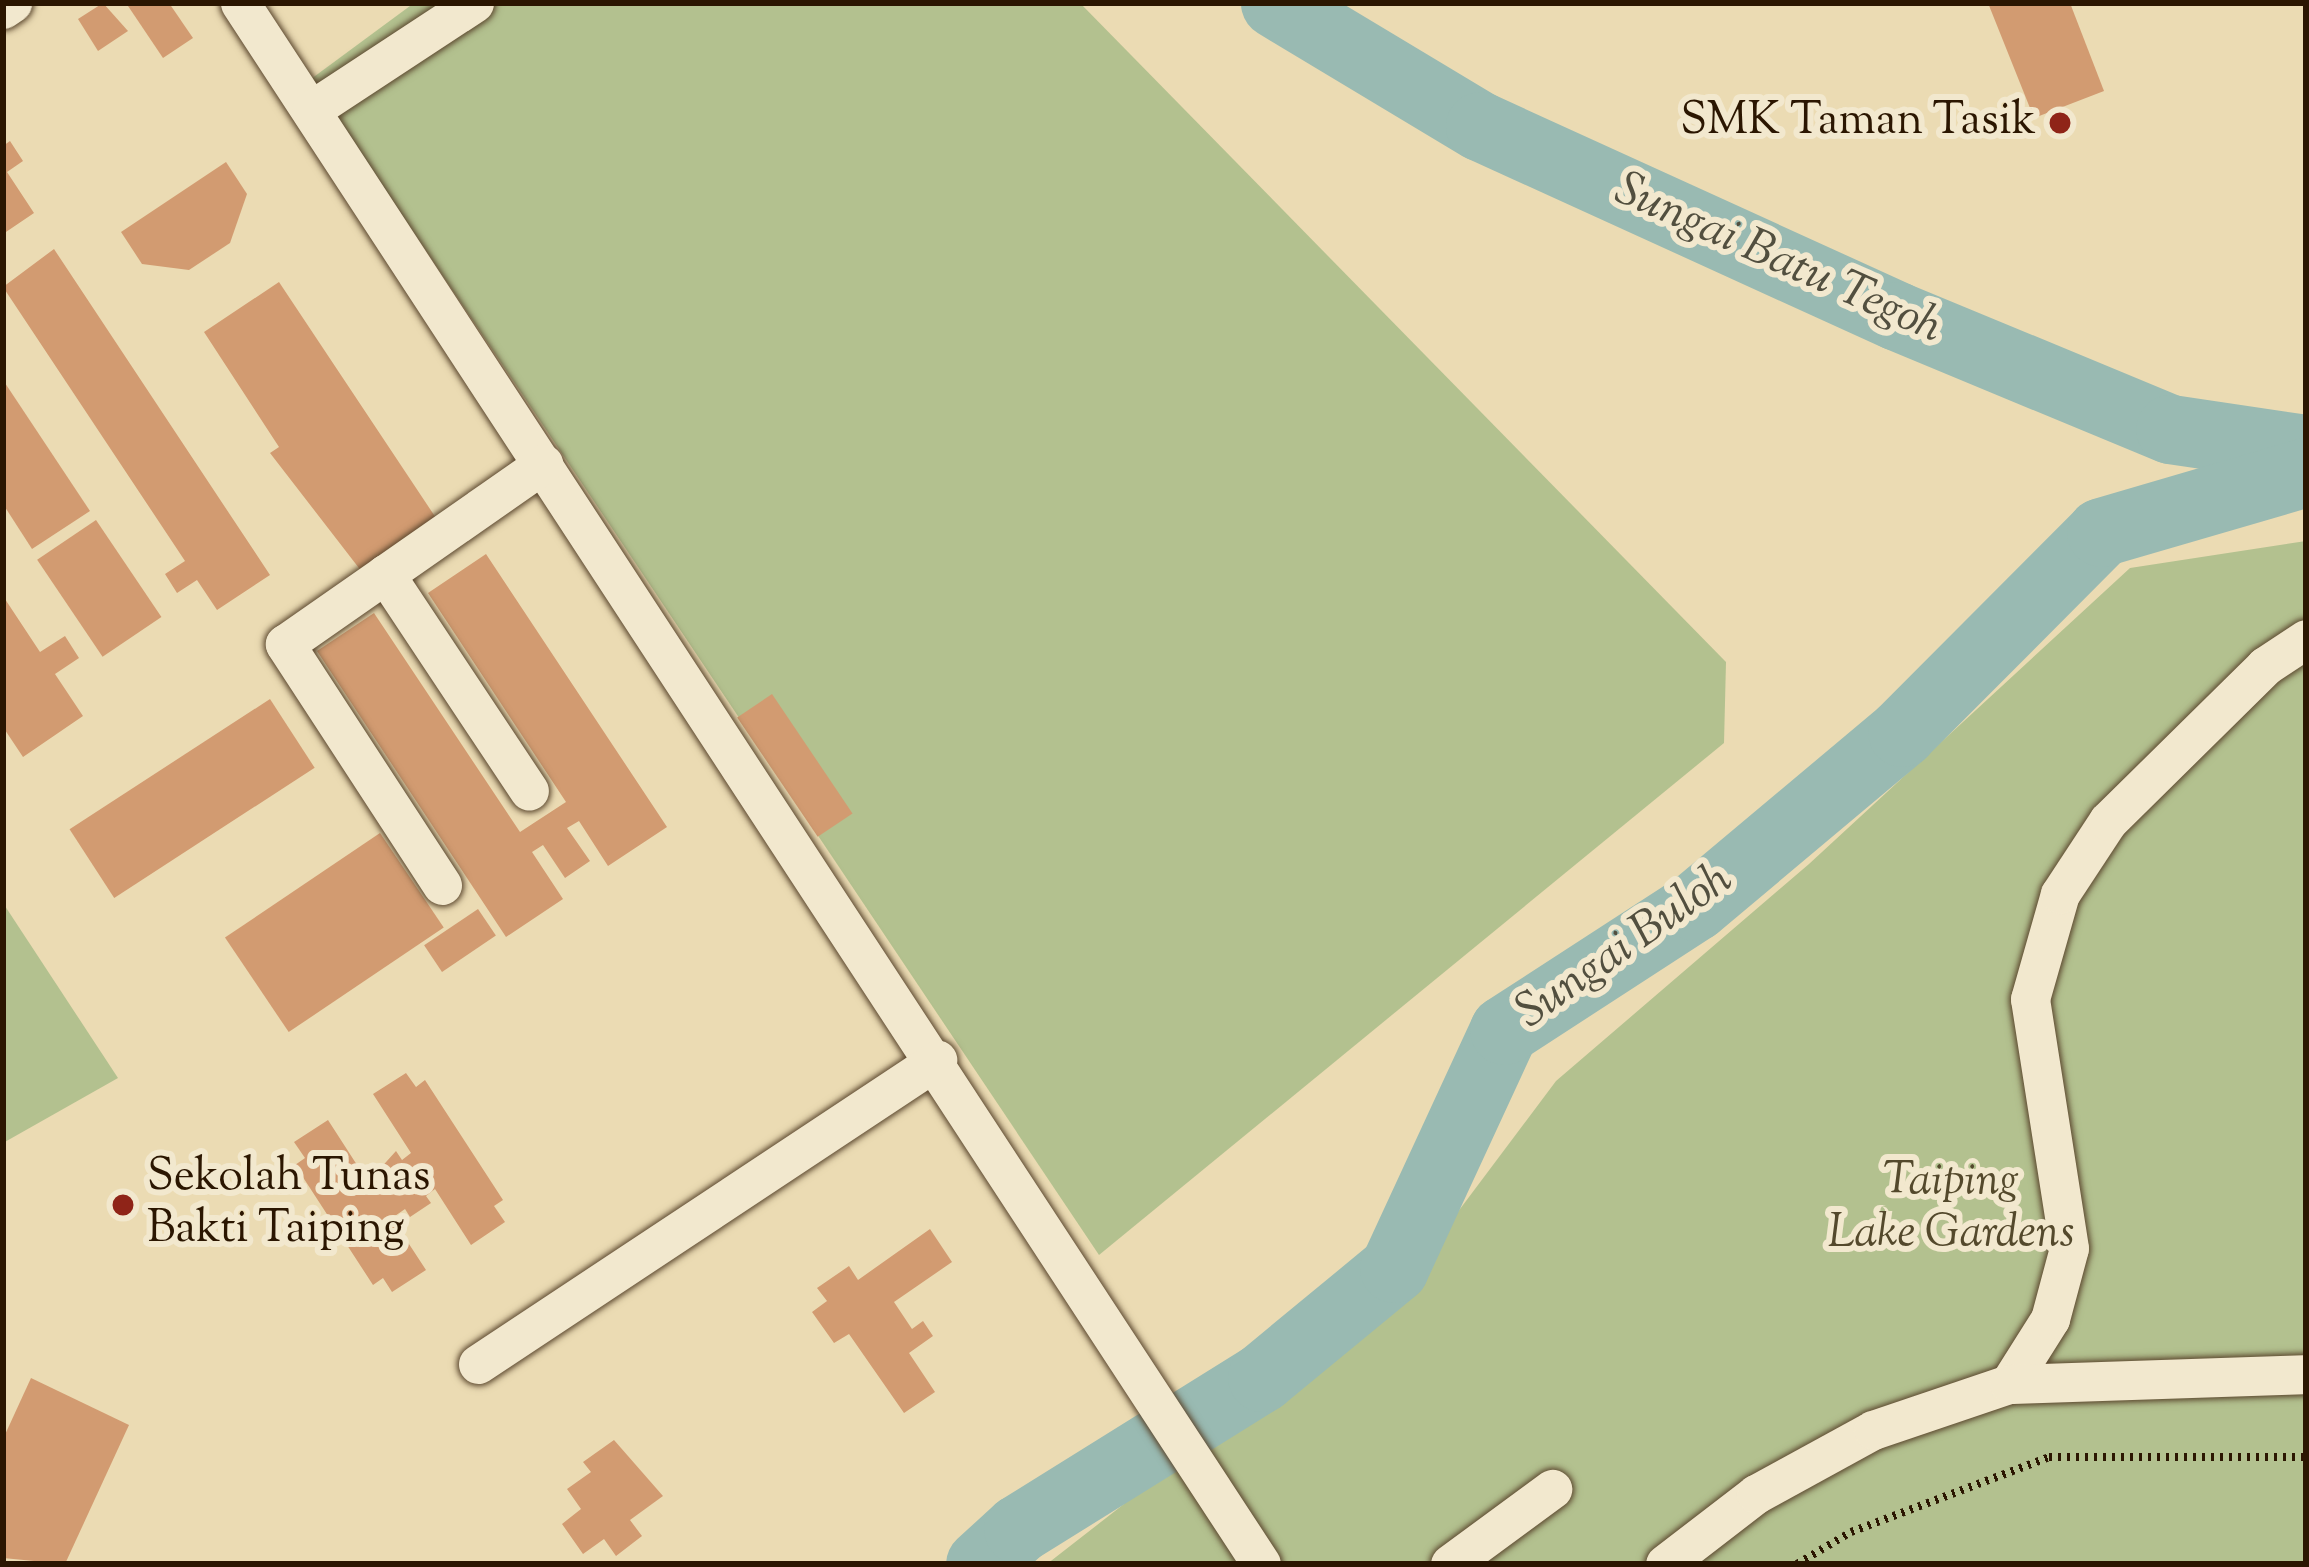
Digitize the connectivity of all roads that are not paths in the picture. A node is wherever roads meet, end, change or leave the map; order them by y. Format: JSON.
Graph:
{"nodes":[{"id":1,"x":12,"y":3,"type":"edge"},
{"id":2,"x":240,"y":3,"type":"edge"},
{"id":3,"x":475,"y":3,"type":"edge"},
{"id":4,"x":3,"y":9,"type":"edge"},
{"id":5,"x":311,"y":110,"type":"junction"},
{"id":6,"x":543,"y":464,"type":"junction"},
{"id":7,"x":385,"y":574,"type":"junction"},
{"id":8,"x":2306,"y":639,"type":"edge"},
{"id":9,"x":529,"y":790,"type":"dead end"},
{"id":10,"x":442,"y":885,"type":"dead end"},
{"id":11,"x":937,"y":1060,"type":"junction"},
{"id":12,"x":478,"y":1364,"type":"dead end"},
{"id":13,"x":2306,"y":1374,"type":"edge"},
{"id":14,"x":2008,"y":1384,"type":"junction"},
{"id":15,"x":1552,"y":1490,"type":"dead end"},
{"id":16,"x":1262,"y":1564,"type":"edge"},
{"id":17,"x":1450,"y":1564,"type":"edge"},
{"id":18,"x":1665,"y":1564,"type":"edge"}],
"edges":[{"from":1,"to":4,"type":"street"},
{"from":2,"to":5,"type":"street"},
{"from":3,"to":5,"type":"street"},
{"from":5,"to":6,"type":"street"},
{"from":6,"to":7,"type":"street"},
{"from":6,"to":11,"type":"street"},
{"from":7,"to":9,"type":"street"},
{"from":7,"to":10,"type":"street"},
{"from":8,"to":14,"type":"street"},
{"from":11,"to":12,"type":"street"},
{"from":11,"to":16,"type":"street"},
{"from":13,"to":14,"type":"street"},
{"from":14,"to":18,"type":"street"},
{"from":15,"to":17,"type":"street"}]}
